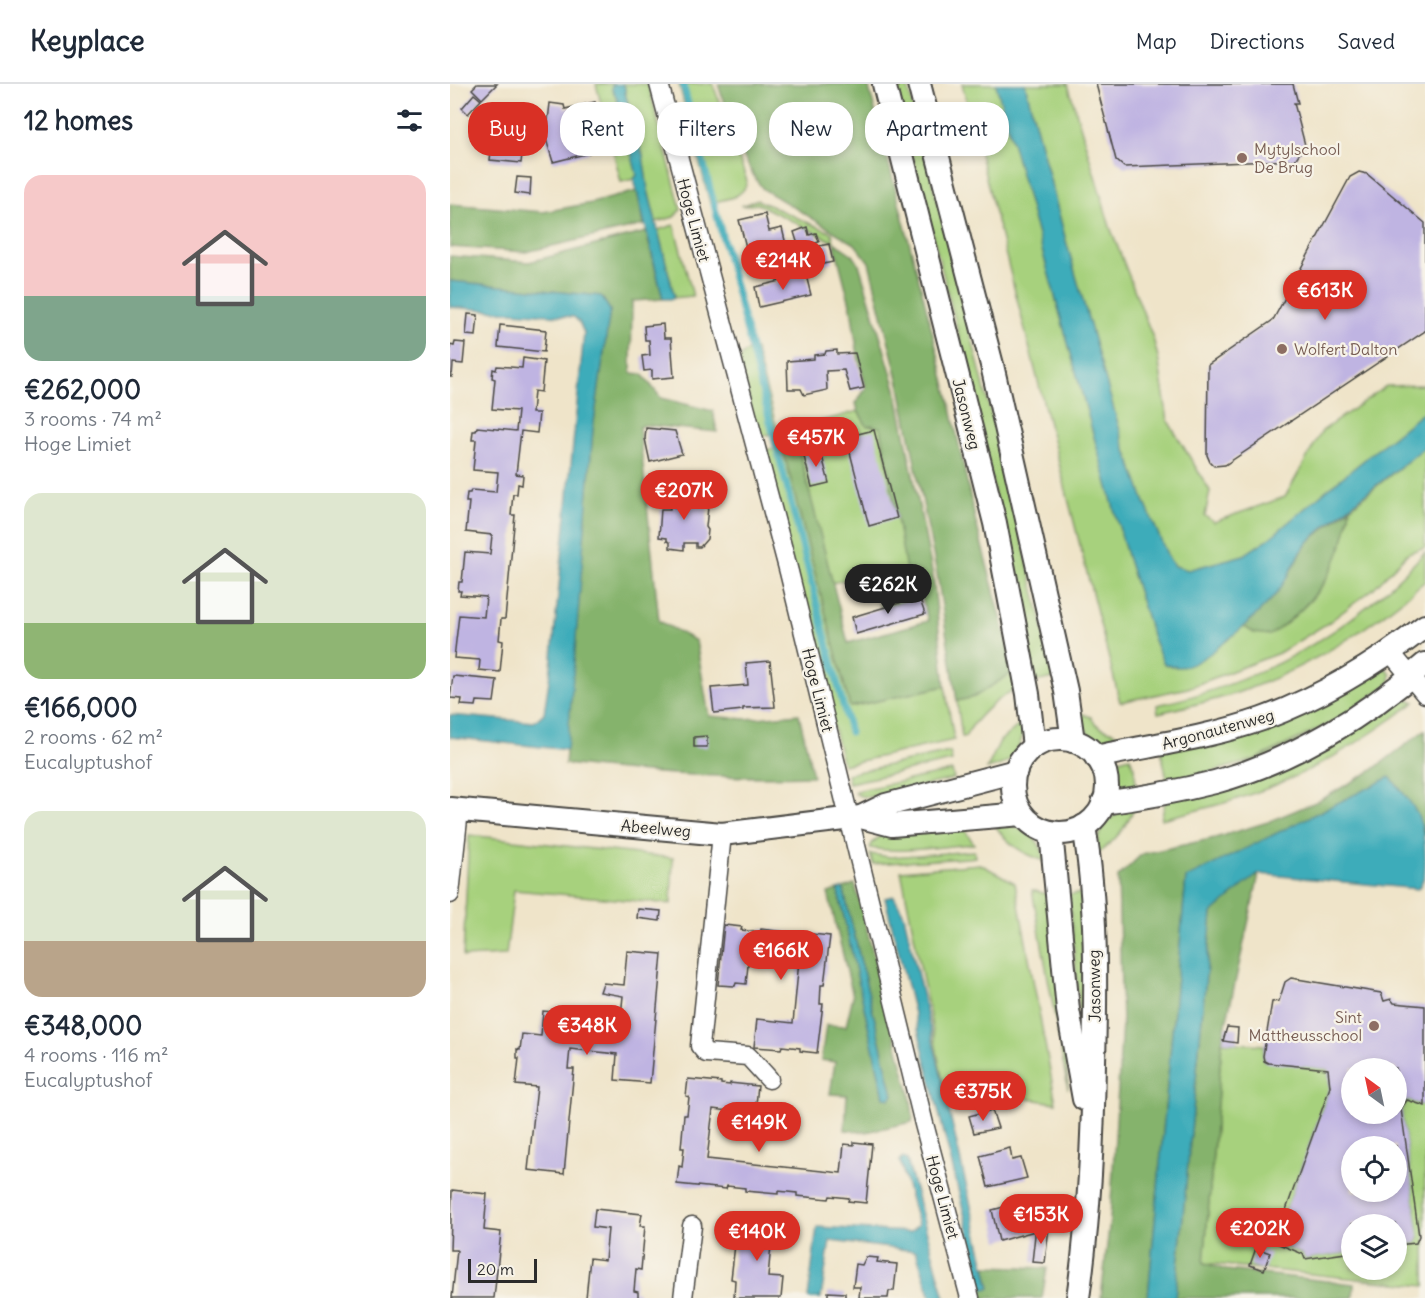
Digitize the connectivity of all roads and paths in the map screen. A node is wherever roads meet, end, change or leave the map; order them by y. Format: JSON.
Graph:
{"nodes":[{"id":1,"x":659,"y":84,"type":"edge"},
{"id":2,"x":884,"y":84,"type":"edge"},
{"id":3,"x":919,"y":84,"type":"edge"},
{"id":4,"x":1425,"y":626,"type":"edge"},
{"id":5,"x":1390,"y":653,"type":"junction"},
{"id":6,"x":1418,"y":670,"type":"edge"},
{"id":7,"x":1425,"y":694,"type":"edge"},
{"id":8,"x":1073,"y":741,"type":"junction"},
{"id":9,"x":1034,"y":747,"type":"junction"},
{"id":10,"x":1096,"y":757,"type":"junction"},
{"id":11,"x":1016,"y":771,"type":"junction"},
{"id":12,"x":1103,"y":803,"type":"junction"},
{"id":13,"x":454,"y":809,"type":"edge"},
{"id":14,"x":1022,"y":814,"type":"junction"},
{"id":15,"x":855,"y":818,"type":"junction"},
{"id":16,"x":1084,"y":826,"type":"junction"},
{"id":17,"x":1051,"y":832,"type":"junction"},
{"id":18,"x":722,"y":834,"type":"junction"},
{"id":19,"x":450,"y":894,"type":"edge"},
{"id":20,"x":769,"y":1079,"type":"dead end"},
{"id":21,"x":1092,"y":1147,"type":"junction"},
{"id":22,"x":692,"y":1226,"type":"dead end"},
{"id":23,"x":683,"y":1298,"type":"edge"},
{"id":24,"x":970,"y":1298,"type":"edge"},
{"id":25,"x":1078,"y":1298,"type":"edge"}],
"edges":[{"from":1,"to":15,"type":"street","name":"Hoge Limiet"},
{"from":2,"to":9,"type":"street","name":"Jasonweg"},
{"from":3,"to":8,"type":"street"},
{"from":4,"to":5,"type":"street","name":"Argonautenweg"},
{"from":5,"to":6,"type":"street"},
{"from":5,"to":10,"type":"street","name":"Argonautenweg"},
{"from":6,"to":7,"type":"street"},
{"from":6,"to":12,"type":"street"},
{"from":8,"to":9,"type":"street"},
{"from":8,"to":10,"type":"street"},
{"from":9,"to":11,"type":"street"},
{"from":10,"to":12,"type":"street"},
{"from":11,"to":14,"type":"street"},
{"from":11,"to":15,"type":"street","name":"Abeelweg"},
{"from":12,"to":16,"type":"street"},
{"from":13,"to":18,"type":"street","name":"Abeelweg"},
{"from":13,"to":19,"type":"street"},
{"from":14,"to":15,"type":"street","name":"Abeelweg"},
{"from":14,"to":17,"type":"street"},
{"from":15,"to":18,"type":"street","name":"Abeelweg"},
{"from":15,"to":24,"type":"street","name":"Hoge Limiet"},
{"from":16,"to":17,"type":"street"},
{"from":16,"to":21,"type":"street","name":"Jasonweg"},
{"from":17,"to":21,"type":"street","name":"Jasonweg"},
{"from":18,"to":20,"type":"street"},
{"from":21,"to":25,"type":"street","name":"Jasonweg"},
{"from":22,"to":23,"type":"street"}]}
